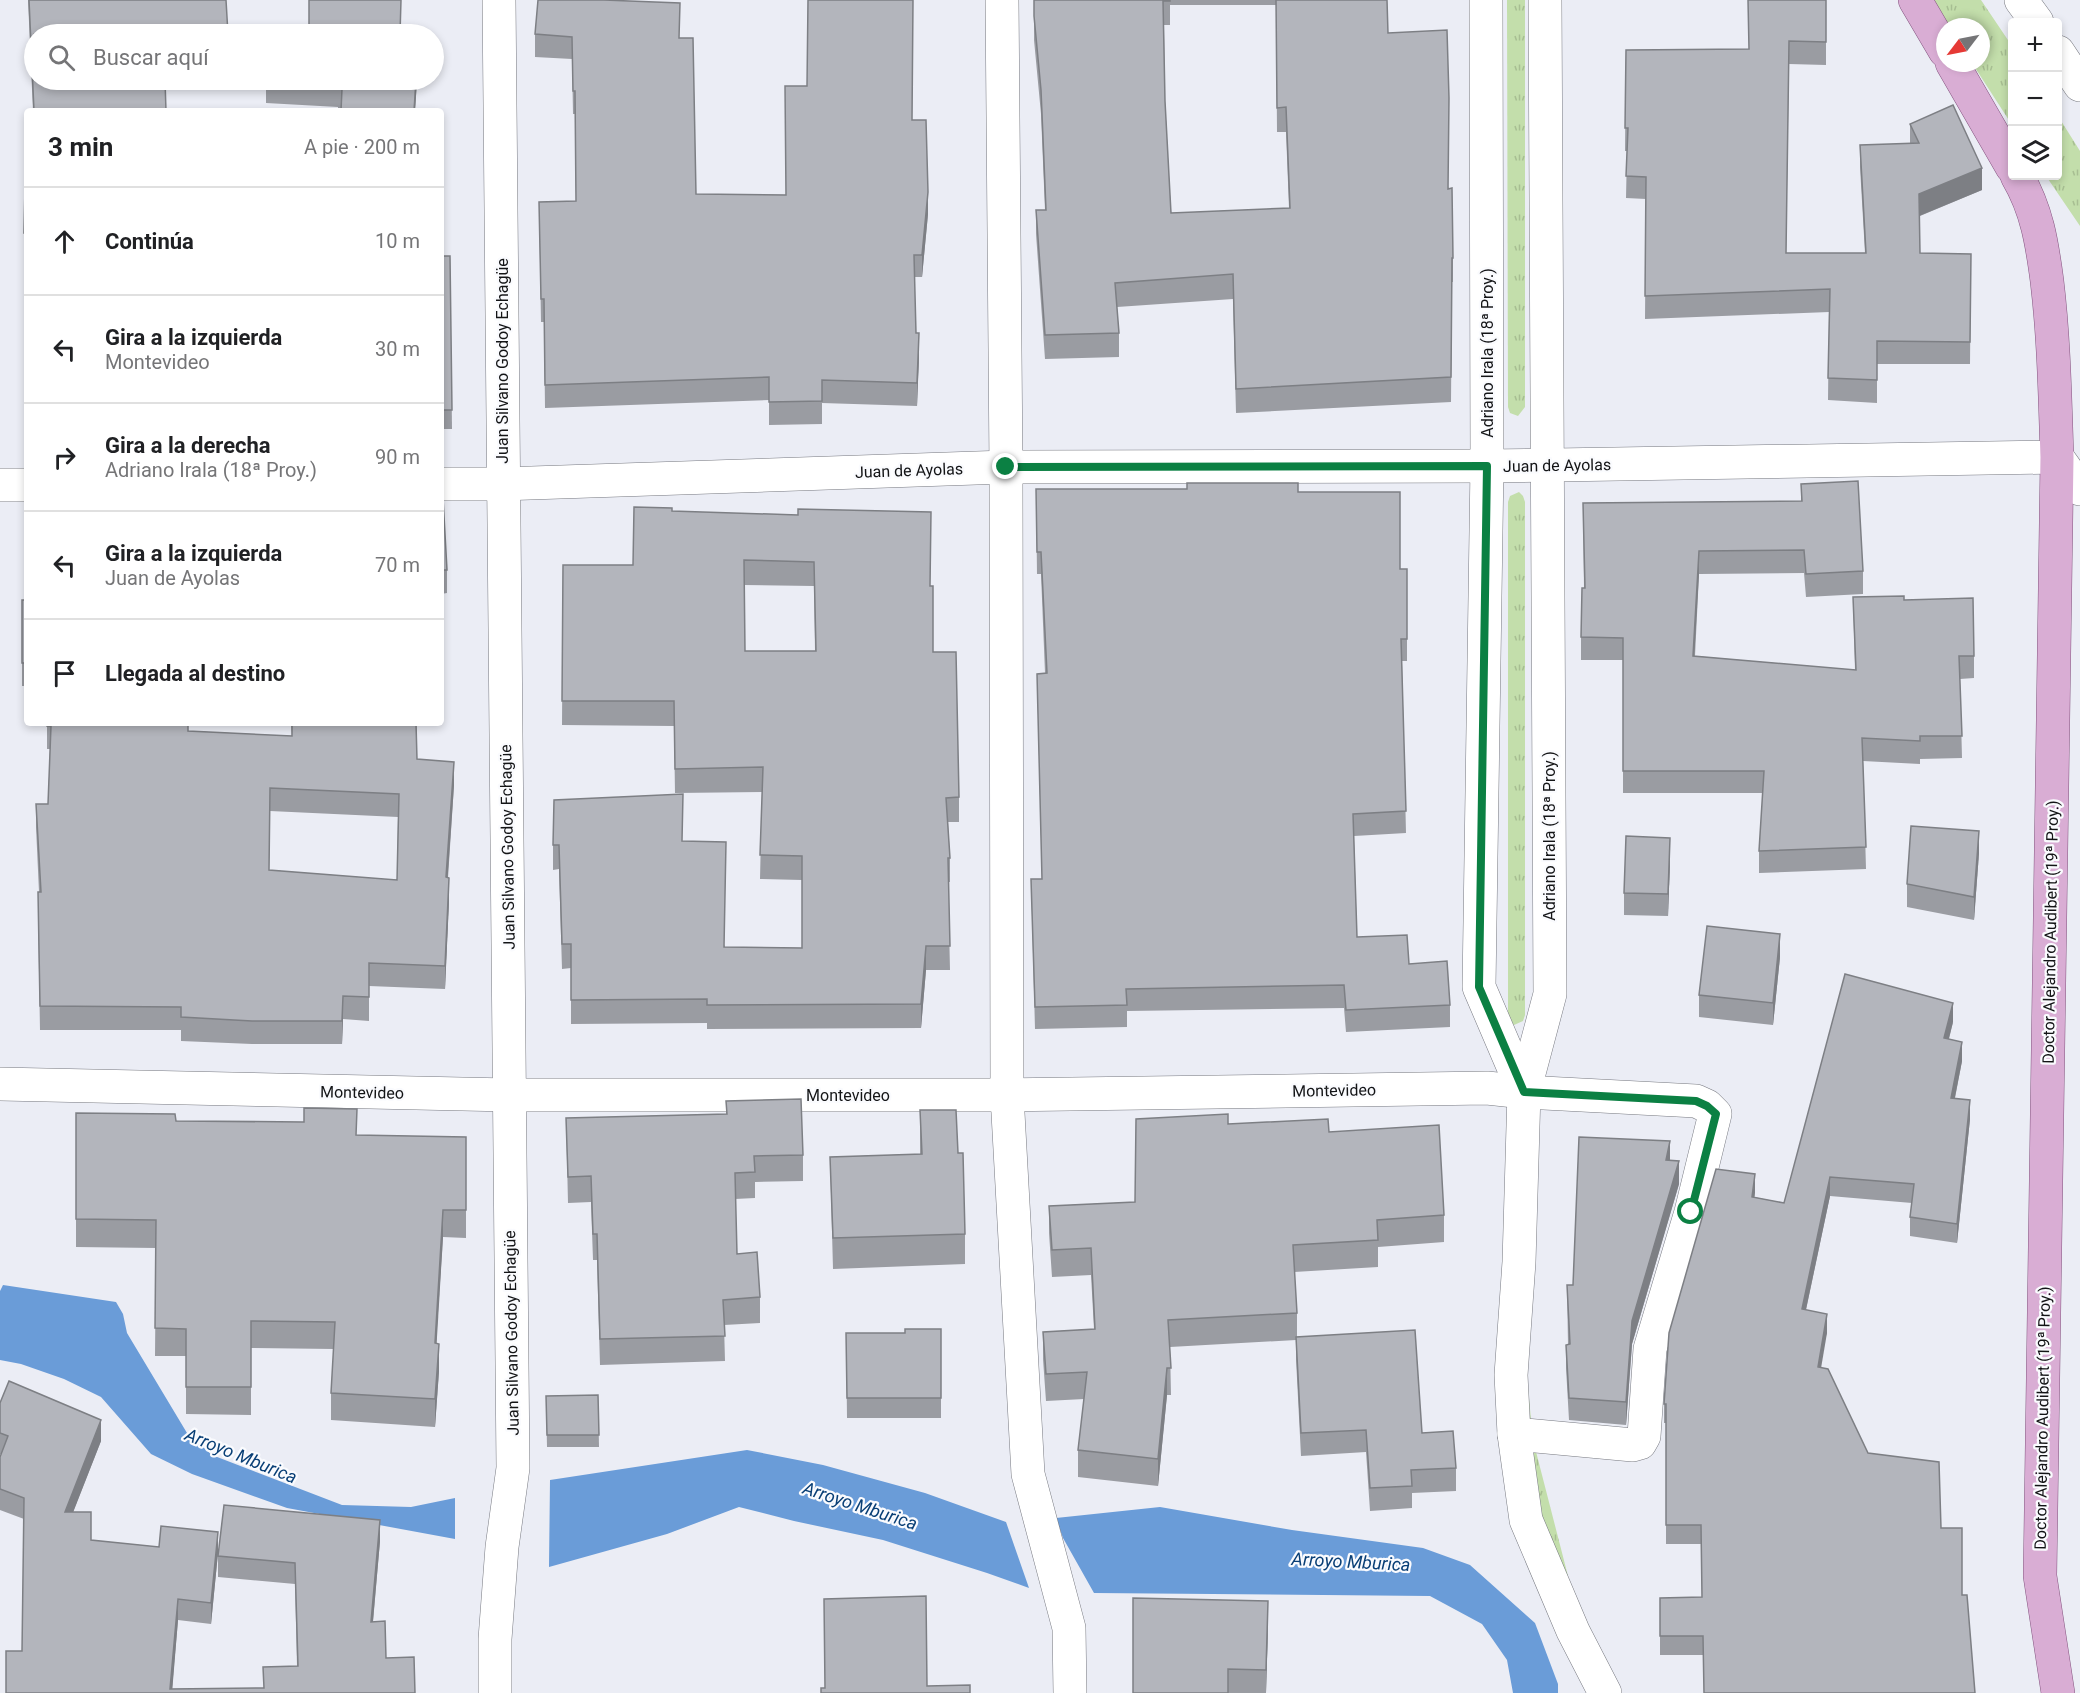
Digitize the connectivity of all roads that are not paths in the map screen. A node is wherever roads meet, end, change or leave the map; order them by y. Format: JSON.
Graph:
{"nodes":[{"id":1,"x":499,"y":0,"type":"edge"},
{"id":2,"x":1002,"y":0,"type":"edge"},
{"id":3,"x":1486,"y":0,"type":"edge"},
{"id":4,"x":1545,"y":0,"type":"edge"},
{"id":5,"x":1915,"y":0,"type":"edge"},
{"id":6,"x":1936,"y":36,"type":"edge"},
{"id":7,"x":2062,"y":58,"type":"edge"},
{"id":8,"x":1957,"y":72,"type":"edge"},
{"id":9,"x":2080,"y":85,"type":"edge"},
{"id":10,"x":2008,"y":158,"type":"edge"},
{"id":11,"x":2021,"y":180,"type":"edge"},
{"id":12,"x":2057,"y":457,"type":"junction"},
{"id":13,"x":1547,"y":465,"type":"junction"},
{"id":14,"x":1487,"y":466,"type":"junction"},
{"id":15,"x":1006,"y":467,"type":"junction"},
{"id":16,"x":444,"y":484,"type":"edge"},
{"id":17,"x":503,"y":484,"type":"junction"},
{"id":18,"x":0,"y":485,"type":"edge"},
{"id":19,"x":24,"y":485,"type":"edge"},
{"id":20,"x":2080,"y":489,"type":"edge"},
{"id":21,"x":2080,"y":528,"type":"edge"},
{"id":22,"x":2056,"y":591,"type":"junction"},
{"id":23,"x":0,"y":1084,"type":"edge"},
{"id":24,"x":1524,"y":1092,"type":"junction"},
{"id":25,"x":509,"y":1095,"type":"junction"},
{"id":26,"x":1007,"y":1095,"type":"junction"},
{"id":27,"x":1514,"y":1434,"type":"junction"},
{"id":28,"x":495,"y":1693,"type":"edge"},
{"id":29,"x":1070,"y":1693,"type":"edge"},
{"id":30,"x":1605,"y":1693,"type":"edge"},
{"id":31,"x":2058,"y":1693,"type":"edge"}],
"edges":[{"from":1,"to":17,"type":"street","name":"Juan Silvano Godoy Echagüe"},
{"from":2,"to":15,"type":"street"},
{"from":3,"to":14,"type":"street","name":"Adriano Irala (18ª Proy.)"},
{"from":4,"to":13,"type":"street","name":"Adriano Irala (18ª Proy.)"},
{"from":5,"to":6,"type":"main road"},
{"from":7,"to":9,"type":"street"},
{"from":8,"to":10,"type":"main road","name":"Doctor Alejandro Audibert (19ª Proy.)"},
{"from":11,"to":12,"type":"main road","name":"Doctor Alejandro Audibert (19ª Proy.)"},
{"from":12,"to":13,"type":"street","name":"Juan de Ayolas"},
{"from":12,"to":20,"type":"street"},
{"from":12,"to":22,"type":"main road","name":"Doctor Alejandro Audibert (19ª Proy.)"},
{"from":13,"to":14,"type":"street","name":"Juan de Ayolas"},
{"from":13,"to":24,"type":"street","name":"Adriano Irala (18ª Proy.)"},
{"from":14,"to":15,"type":"street","name":"Juan de Ayolas"},
{"from":14,"to":24,"type":"street","name":"Adriano Irala (18ª Proy.)"},
{"from":15,"to":17,"type":"street","name":"Juan de Ayolas"},
{"from":15,"to":26,"type":"street"},
{"from":16,"to":17,"type":"street","name":"Juan de Ayolas"},
{"from":17,"to":25,"type":"street","name":"Juan Silvano Godoy Echagüe"},
{"from":18,"to":19,"type":"street"},
{"from":21,"to":22,"type":"main road"},
{"from":22,"to":31,"type":"main road","name":"Doctor Alejandro Audibert (19ª Proy.)"},
{"from":23,"to":25,"type":"street","name":"Montevideo"},
{"from":24,"to":26,"type":"street","name":"Montevideo"},
{"from":24,"to":27,"type":"street","name":"Adriano Irala (18ª Proy.)"},
{"from":24,"to":27,"type":"street","name":"Montevideo"},
{"from":25,"to":26,"type":"street","name":"Montevideo"},
{"from":25,"to":28,"type":"street","name":"Juan Silvano Godoy Echagüe"},
{"from":26,"to":29,"type":"street"},
{"from":27,"to":30,"type":"street","name":"Adriano Irala (18ª Proy.)"}]}
